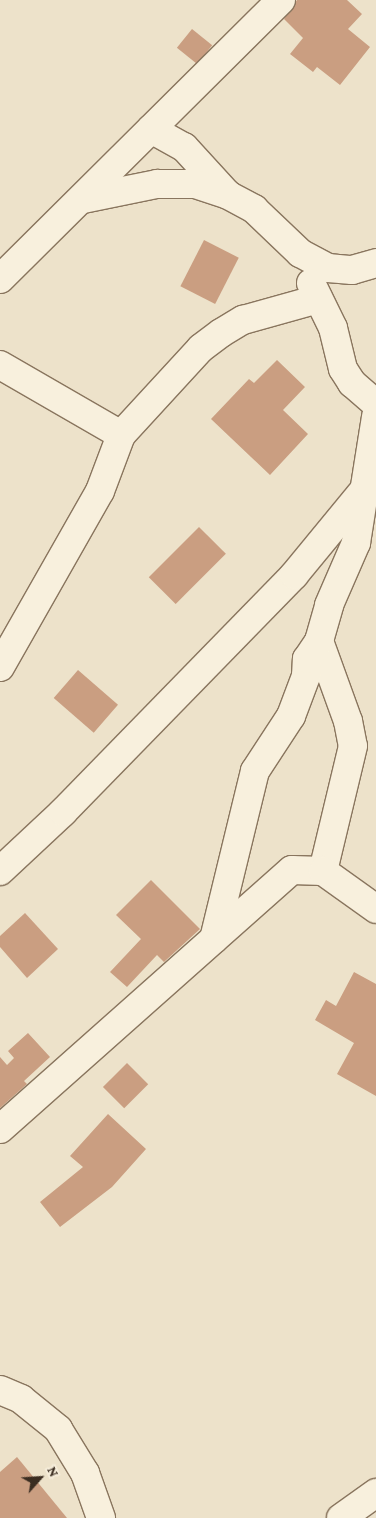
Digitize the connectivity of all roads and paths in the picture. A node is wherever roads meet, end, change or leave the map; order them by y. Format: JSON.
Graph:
{"nodes":[{"id":1,"x":281,"y":0,"type":"edge"},
{"id":2,"x":151,"y":129,"type":"junction"},
{"id":3,"x":228,"y":195,"type":"junction"},
{"id":4,"x":83,"y":199,"type":"junction"},
{"id":5,"x":300,"y":254,"type":"junction"},
{"id":6,"x":376,"y":263,"type":"edge"},
{"id":7,"x":0,"y":279,"type":"edge"},
{"id":8,"x":318,"y":299,"type":"junction"},
{"id":9,"x":0,"y":365,"type":"edge"},
{"id":10,"x":376,"y":404,"type":"edge"},
{"id":11,"x":376,"y":418,"type":"edge"},
{"id":12,"x":121,"y":435,"type":"junction"},
{"id":13,"x":367,"y":487,"type":"junction"},
{"id":14,"x":318,"y":640,"type":"junction"},
{"id":15,"x":0,"y":667,"type":"edge"},
{"id":16,"x":0,"y":871,"type":"edge"},
{"id":17,"x":324,"y":871,"type":"junction"},
{"id":18,"x":376,"y":909,"type":"edge"},
{"id":19,"x":214,"y":939,"type":"junction"},
{"id":20,"x":0,"y":1129,"type":"edge"},
{"id":21,"x":0,"y":1390,"type":"edge"},
{"id":22,"x":376,"y":1493,"type":"edge"},
{"id":23,"x":101,"y":1518,"type":"edge"},
{"id":24,"x":341,"y":1518,"type":"edge"}],
"edges":[{"from":1,"to":2,"type":"street"},
{"from":2,"to":3,"type":"street"},
{"from":2,"to":4,"type":"street"},
{"from":3,"to":4,"type":"street"},
{"from":3,"to":5,"type":"street"},
{"from":4,"to":7,"type":"street"},
{"from":5,"to":6,"type":"street"},
{"from":5,"to":8,"type":"street"},
{"from":8,"to":10,"type":"street"},
{"from":8,"to":12,"type":"street"},
{"from":9,"to":12,"type":"street"},
{"from":11,"to":13,"type":"street"},
{"from":12,"to":15,"type":"street"},
{"from":13,"to":14,"type":"street"},
{"from":13,"to":16,"type":"street"},
{"from":14,"to":17,"type":"street"},
{"from":14,"to":19,"type":"street"},
{"from":17,"to":18,"type":"street"},
{"from":17,"to":19,"type":"street"},
{"from":19,"to":20,"type":"street"},
{"from":21,"to":23,"type":"street"},
{"from":22,"to":24,"type":"street"}]}
